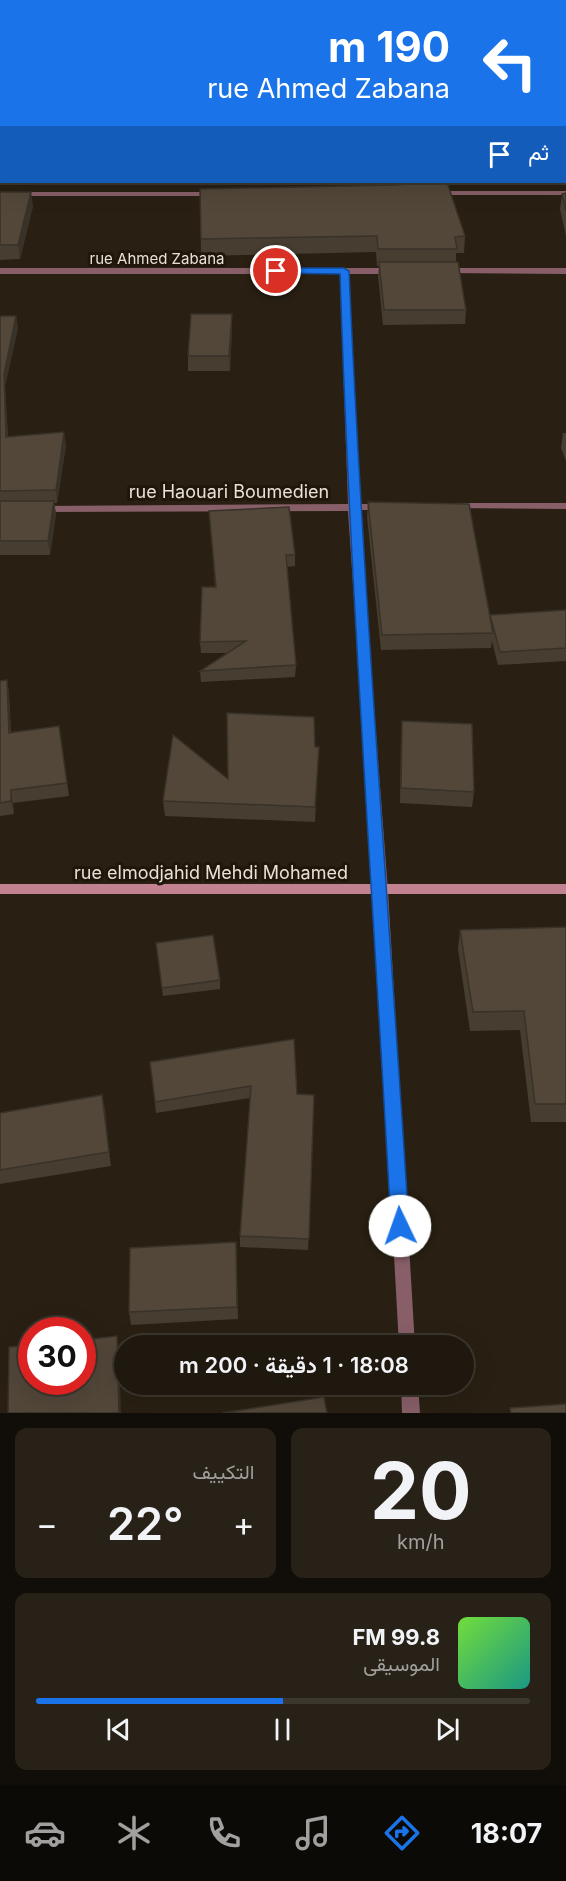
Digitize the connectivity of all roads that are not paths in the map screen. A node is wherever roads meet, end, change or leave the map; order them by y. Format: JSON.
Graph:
{"nodes":[{"id":1,"x":49,"y":183,"type":"edge"},
{"id":2,"x":423,"y":193,"type":"edge"},
{"id":3,"x":566,"y":193,"type":"edge"},
{"id":4,"x":0,"y":194,"type":"edge"},
{"id":5,"x":46,"y":194,"type":"junction"},
{"id":6,"x":223,"y":194,"type":"edge"},
{"id":7,"x":0,"y":271,"type":"edge"},
{"id":8,"x":344,"y":271,"type":"junction"},
{"id":9,"x":403,"y":271,"type":"edge"},
{"id":10,"x":438,"y":271,"type":"edge"},
{"id":11,"x":566,"y":271,"type":"edge"},
{"id":12,"x":436,"y":506,"type":"edge"},
{"id":13,"x":566,"y":506,"type":"edge"},
{"id":14,"x":354,"y":507,"type":"junction"},
{"id":15,"x":401,"y":507,"type":"edge"},
{"id":16,"x":24,"y":509,"type":"edge"},
{"id":17,"x":0,"y":889,"type":"edge"},
{"id":18,"x":566,"y":889,"type":"edge"},
{"id":19,"x":381,"y":891,"type":"junction"},
{"id":20,"x":406,"y":1335,"type":"edge"},
{"id":21,"x":410,"y":1395,"type":"edge"},
{"id":22,"x":411,"y":1413,"type":"edge"}],
"edges":[{"from":1,"to":5,"type":"street"},
{"from":2,"to":3,"type":"street"},
{"from":4,"to":5,"type":"street"},
{"from":5,"to":6,"type":"street"},
{"from":7,"to":8,"type":"street","name":"rue Ahmed Zabana"},
{"from":8,"to":9,"type":"street","name":"rue Ahmed Zabana"},
{"from":8,"to":14,"type":"street"},
{"from":10,"to":11,"type":"street"},
{"from":12,"to":13,"type":"street"},
{"from":14,"to":15,"type":"street","name":"rue Haouari Boumedien"},
{"from":14,"to":16,"type":"street","name":"rue Haouari Boumedien"},
{"from":14,"to":19,"type":"street"},
{"from":17,"to":19,"type":"main road","name":"rue elmodjahid Mehdi Mohamed"},
{"from":18,"to":19,"type":"main road","name":"rue elmodjahid Mehdi Mohamed"},
{"from":19,"to":20,"type":"street"},
{"from":21,"to":22,"type":"street"}]}
